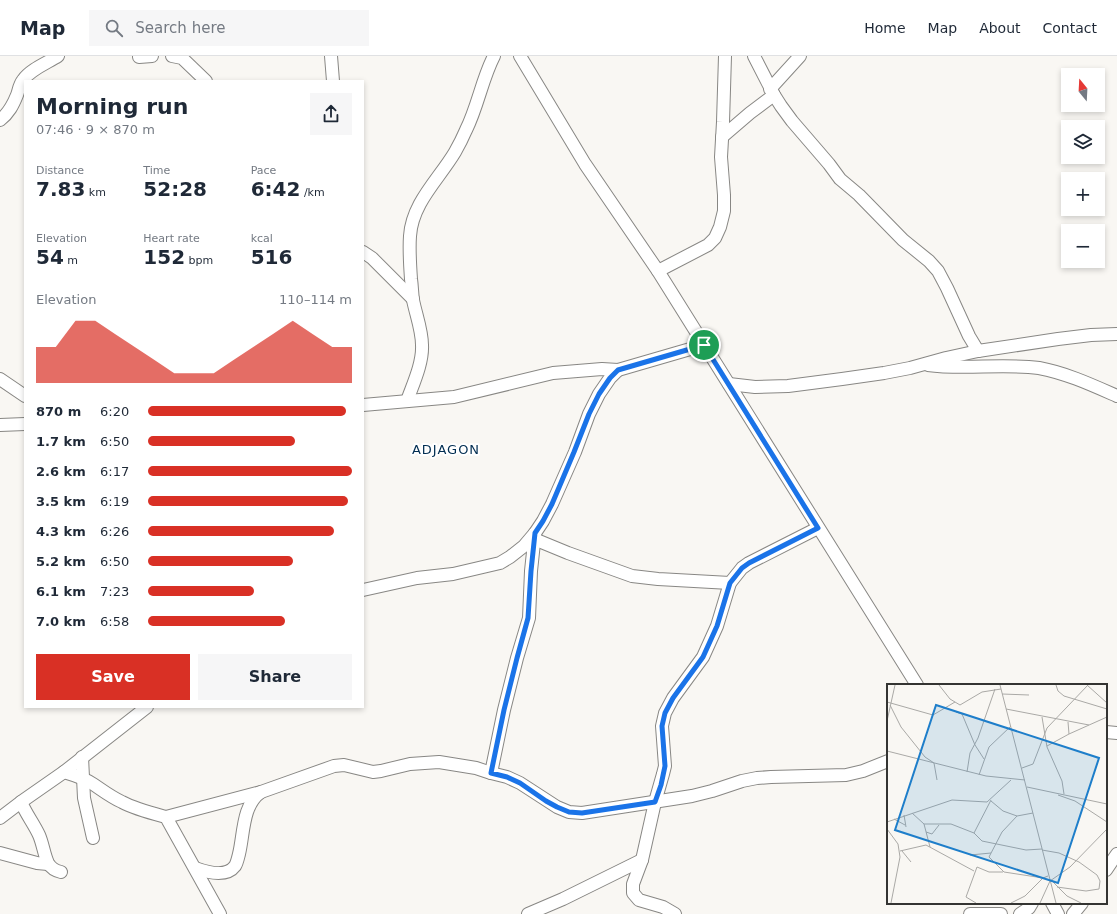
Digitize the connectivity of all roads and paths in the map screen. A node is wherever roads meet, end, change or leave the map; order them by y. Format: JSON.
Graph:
{"nodes":[{"id":1,"x":58,"y":56,"type":"edge"},
{"id":2,"x":152,"y":56,"type":"edge"},
{"id":3,"x":172,"y":56,"type":"edge"},
{"id":4,"x":331,"y":56,"type":"edge"},
{"id":5,"x":494,"y":56,"type":"edge"},
{"id":6,"x":520,"y":56,"type":"edge"},
{"id":7,"x":725,"y":56,"type":"edge"},
{"id":8,"x":754,"y":56,"type":"edge"},
{"id":9,"x":800,"y":56,"type":"edge"},
{"id":10,"x":139,"y":57,"type":"dead end"},
{"id":11,"x":205,"y":80,"type":"edge"},
{"id":12,"x":332,"y":80,"type":"edge"},
{"id":13,"x":772,"y":92,"type":"junction"},
{"id":14,"x":0,"y":120,"type":"edge"},
{"id":15,"x":722,"y":137,"type":"junction"},
{"id":16,"x":364,"y":253,"type":"edge"},
{"id":17,"x":658,"y":271,"type":"junction"},
{"id":18,"x":413,"y":299,"type":"junction"},
{"id":19,"x":1117,"y":334,"type":"edge"},
{"id":20,"x":704,"y":345,"type":"junction"},
{"id":21,"x":978,"y":351,"type":"junction"},
{"id":22,"x":922,"y":365,"type":"junction"},
{"id":23,"x":618,"y":370,"type":"junction"},
{"id":24,"x":0,"y":379,"type":"edge"},
{"id":25,"x":729,"y":384,"type":"junction"},
{"id":26,"x":24,"y":395,"type":"edge"},
{"id":27,"x":1117,"y":396,"type":"edge"},
{"id":28,"x":407,"y":401,"type":"junction"},
{"id":29,"x":364,"y":405,"type":"edge"},
{"id":30,"x":24,"y":424,"type":"edge"},
{"id":31,"x":0,"y":425,"type":"edge"},
{"id":32,"x":818,"y":528,"type":"junction"},
{"id":33,"x":535,"y":536,"type":"junction"},
{"id":34,"x":730,"y":583,"type":"junction"},
{"id":35,"x":364,"y":590,"type":"edge"},
{"id":36,"x":916,"y":684,"type":"edge"},
{"id":37,"x":146,"y":708,"type":"edge"},
{"id":38,"x":1107,"y":732,"type":"edge"},
{"id":39,"x":1117,"y":733,"type":"edge"},
{"id":40,"x":82,"y":757,"type":"junction"},
{"id":41,"x":887,"y":761,"type":"edge"},
{"id":42,"x":64,"y":772,"type":"junction"},
{"id":43,"x":491,"y":773,"type":"junction"},
{"id":44,"x":83,"y":779,"type":"junction"},
{"id":45,"x":261,"y":792,"type":"junction"},
{"id":46,"x":21,"y":802,"type":"junction"},
{"id":47,"x":655,"y":802,"type":"junction"},
{"id":48,"x":166,"y":817,"type":"junction"},
{"id":49,"x":0,"y":818,"type":"edge"},
{"id":50,"x":93,"y":838,"type":"dead end"},
{"id":51,"x":0,"y":853,"type":"edge"},
{"id":52,"x":1117,"y":854,"type":"edge"},
{"id":53,"x":642,"y":860,"type":"junction"},
{"id":54,"x":48,"y":864,"type":"junction"},
{"id":55,"x":194,"y":868,"type":"junction"},
{"id":56,"x":1107,"y":869,"type":"edge"},
{"id":57,"x":61,"y":872,"type":"dead end"},
{"id":58,"x":1031,"y":904,"type":"edge"},
{"id":59,"x":1053,"y":904,"type":"edge"},
{"id":60,"x":1081,"y":904,"type":"edge"},
{"id":61,"x":220,"y":914,"type":"edge"},
{"id":62,"x":528,"y":914,"type":"edge"},
{"id":63,"x":675,"y":914,"type":"edge"},
{"id":64,"x":970,"y":914,"type":"edge"},
{"id":65,"x":1001,"y":914,"type":"edge"},
{"id":66,"x":1020,"y":914,"type":"edge"},
{"id":67,"x":1058,"y":914,"type":"edge"},
{"id":68,"x":1073,"y":914,"type":"edge"}],
"edges":[{"from":1,"to":14,"type":"street"},
{"from":2,"to":10,"type":"street"},
{"from":3,"to":11,"type":"street"},
{"from":4,"to":12,"type":"street"},
{"from":5,"to":18,"type":"street"},
{"from":6,"to":17,"type":"street"},
{"from":7,"to":15,"type":"street"},
{"from":8,"to":13,"type":"street"},
{"from":9,"to":13,"type":"street"},
{"from":13,"to":15,"type":"street"},
{"from":13,"to":21,"type":"street"},
{"from":15,"to":17,"type":"street"},
{"from":16,"to":18,"type":"street"},
{"from":17,"to":20,"type":"street"},
{"from":18,"to":28,"type":"street"},
{"from":19,"to":21,"type":"street"},
{"from":20,"to":23,"type":"street"},
{"from":20,"to":25,"type":"street"},
{"from":21,"to":22,"type":"street"},
{"from":22,"to":25,"type":"street"},
{"from":22,"to":27,"type":"street"},
{"from":23,"to":28,"type":"street"},
{"from":23,"to":33,"type":"street"},
{"from":24,"to":26,"type":"street"},
{"from":25,"to":32,"type":"street"},
{"from":28,"to":29,"type":"street"},
{"from":30,"to":31,"type":"street"},
{"from":32,"to":34,"type":"street"},
{"from":32,"to":36,"type":"street"},
{"from":33,"to":34,"type":"street"},
{"from":33,"to":35,"type":"street"},
{"from":33,"to":43,"type":"street"},
{"from":34,"to":47,"type":"street"},
{"from":37,"to":40,"type":"street"},
{"from":38,"to":39,"type":"street"},
{"from":40,"to":42,"type":"street"},
{"from":40,"to":44,"type":"street"},
{"from":41,"to":47,"type":"street"},
{"from":42,"to":44,"type":"street"},
{"from":42,"to":46,"type":"street"},
{"from":43,"to":45,"type":"street"},
{"from":43,"to":47,"type":"street"},
{"from":44,"to":48,"type":"street"},
{"from":44,"to":50,"type":"street"},
{"from":45,"to":48,"type":"street"},
{"from":45,"to":55,"type":"street"},
{"from":46,"to":49,"type":"street"},
{"from":46,"to":54,"type":"street"},
{"from":47,"to":53,"type":"street"},
{"from":48,"to":55,"type":"street"},
{"from":51,"to":54,"type":"street"},
{"from":52,"to":56,"type":"street"},
{"from":53,"to":62,"type":"street"},
{"from":53,"to":63,"type":"street"},
{"from":54,"to":57,"type":"street"},
{"from":55,"to":61,"type":"street"},
{"from":58,"to":66,"type":"street"},
{"from":59,"to":67,"type":"street"},
{"from":60,"to":68,"type":"street"},
{"from":64,"to":65,"type":"street"}]}
